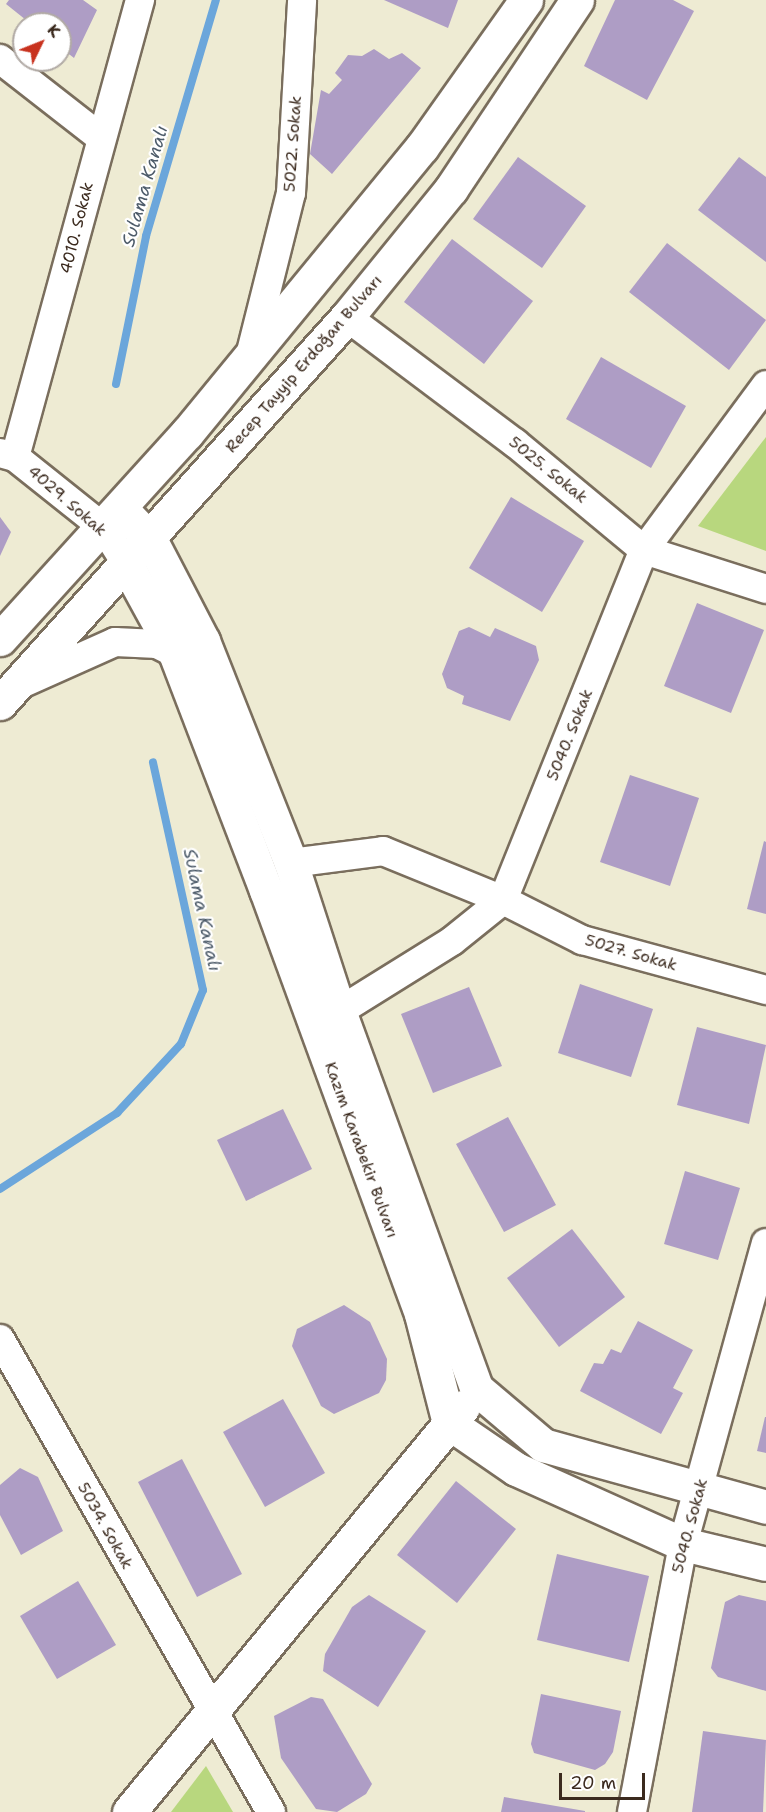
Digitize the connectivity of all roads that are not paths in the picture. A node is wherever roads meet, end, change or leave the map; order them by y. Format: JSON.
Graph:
{"nodes":[{"id":1,"x":140,"y":0,"type":"edge"},
{"id":2,"x":303,"y":0,"type":"edge"},
{"id":3,"x":526,"y":0,"type":"edge"},
{"id":4,"x":577,"y":0,"type":"edge"},
{"id":5,"x":0,"y":59,"type":"edge"},
{"id":6,"x":100,"y":137,"type":"junction"},
{"id":7,"x":347,"y":317,"type":"junction"},
{"id":8,"x":250,"y":356,"type":"junction"},
{"id":9,"x":766,"y":384,"type":"edge"},
{"id":10,"x":8,"y":455,"type":"edge"},
{"id":11,"x":112,"y":518,"type":"junction"},
{"id":12,"x":150,"y":539,"type":"junction"},
{"id":13,"x":644,"y":550,"type":"junction"},
{"id":14,"x":124,"y":560,"type":"junction"},
{"id":15,"x":766,"y":589,"type":"edge"},
{"id":16,"x":0,"y":639,"type":"edge"},
{"id":17,"x":175,"y":653,"type":"junction"},
{"id":18,"x":7,"y":695,"type":"edge"},
{"id":19,"x":291,"y":862,"type":"junction"},
{"id":20,"x":503,"y":900,"type":"junction"},
{"id":21,"x":766,"y":990,"type":"edge"},
{"id":22,"x":327,"y":1018,"type":"junction"},
{"id":23,"x":766,"y":1243,"type":"edge"},
{"id":24,"x":0,"y":1339,"type":"edge"},
{"id":25,"x":477,"y":1389,"type":"junction"},
{"id":26,"x":449,"y":1423,"type":"junction"},
{"id":27,"x":699,"y":1491,"type":"junction"},
{"id":28,"x":766,"y":1507,"type":"edge"},
{"id":29,"x":683,"y":1544,"type":"junction"},
{"id":30,"x":766,"y":1564,"type":"edge"},
{"id":31,"x":210,"y":1713,"type":"junction"},
{"id":32,"x":129,"y":1812,"type":"edge"},
{"id":33,"x":271,"y":1812,"type":"edge"},
{"id":34,"x":632,"y":1812,"type":"edge"}],
"edges":[{"from":1,"to":6,"type":"street","name":"4010. Sokak"},
{"from":2,"to":8,"type":"street","name":"5022. Sokak"},
{"from":3,"to":8,"type":"main road"},
{"from":4,"to":7,"type":"main road","name":"Recep Tayyip Erdoğan Bulvarı"},
{"from":5,"to":6,"type":"street"},
{"from":6,"to":10,"type":"street","name":"4010. Sokak"},
{"from":7,"to":12,"type":"main road","name":"Recep Tayyip Erdoğan Bulvarı"},
{"from":7,"to":13,"type":"street","name":"5025. Sokak"},
{"from":8,"to":11,"type":"main road"},
{"from":9,"to":13,"type":"street","name":"5040. Sokak"},
{"from":10,"to":11,"type":"street","name":"4029. Sokak"},
{"from":11,"to":12,"type":"main road","name":"Kazım Karabekir Bulvarı"},
{"from":11,"to":14,"type":"street","name":"4029. Sokak"},
{"from":11,"to":16,"type":"main road"},
{"from":12,"to":14,"type":"main road","name":"Recep Tayyip Erdoğan Bulvarı"},
{"from":12,"to":19,"type":"main road","name":"Kazım Karabekir Bulvarı"},
{"from":13,"to":15,"type":"street","name":"5025. Sokak"},
{"from":13,"to":20,"type":"street","name":"5040. Sokak"},
{"from":14,"to":17,"type":"main road","name":"Kazım Karabekir Bulvarı"},
{"from":14,"to":18,"type":"main road","name":"Recep Tayyip Erdoğan Bulvarı"},
{"from":17,"to":18,"type":"street"},
{"from":17,"to":22,"type":"main road","name":"Kazım Karabekir Bulvarı"},
{"from":19,"to":20,"type":"street","name":"5027. Sokak"},
{"from":19,"to":22,"type":"main road","name":"Kazım Karabekir Bulvarı"},
{"from":20,"to":21,"type":"street","name":"5027. Sokak"},
{"from":20,"to":22,"type":"street","name":"5040. Sokak"},
{"from":22,"to":25,"type":"main road","name":"Kazım Karabekir Bulvarı"},
{"from":22,"to":26,"type":"main road","name":"Kazım Karabekir Bulvarı"},
{"from":23,"to":27,"type":"street","name":"5040. Sokak"},
{"from":24,"to":31,"type":"street","name":"5034. Sokak"},
{"from":25,"to":26,"type":"main road"},
{"from":25,"to":27,"type":"main road","name":"Kazım Karabekir Bulvarı"},
{"from":26,"to":29,"type":"main road"},
{"from":26,"to":31,"type":"main road"},
{"from":27,"to":28,"type":"main road","name":"Kazım Karabekir Bulvarı"},
{"from":27,"to":29,"type":"street","name":"5040. Sokak"},
{"from":29,"to":30,"type":"main road"},
{"from":29,"to":34,"type":"street","name":"5040. Sokak"},
{"from":31,"to":32,"type":"main road"},
{"from":31,"to":33,"type":"street","name":"5034. Sokak"}]}
